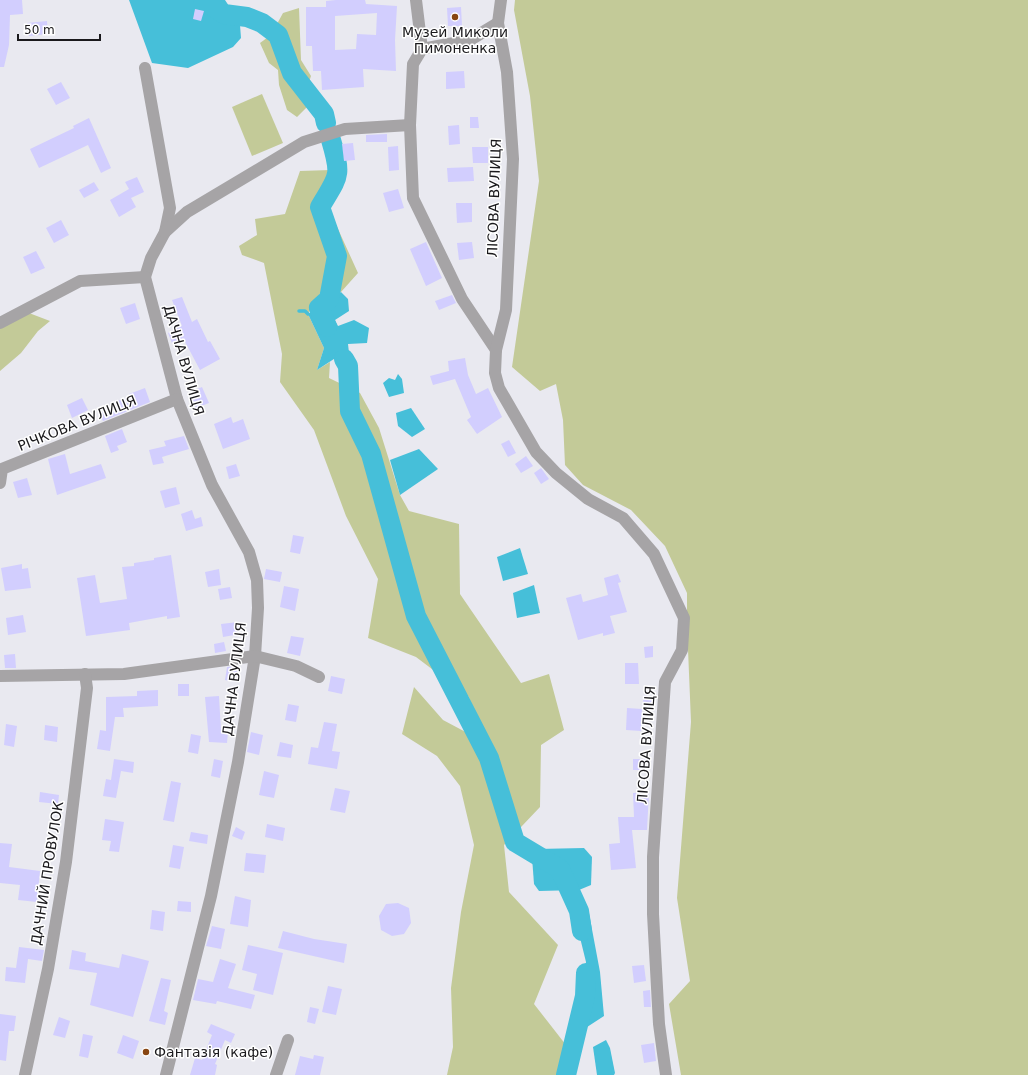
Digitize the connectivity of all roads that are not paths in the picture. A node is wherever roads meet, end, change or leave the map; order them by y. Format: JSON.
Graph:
{"nodes":[{"id":1,"x":416,"y":0,"type":"edge"},
{"id":2,"x":501,"y":0,"type":"edge"},
{"id":3,"x":498,"y":23,"type":"junction"},
{"id":4,"x":422,"y":49,"type":"junction"},
{"id":5,"x":145,"y":68,"type":"dead end"},
{"id":6,"x":410,"y":125,"type":"junction"},
{"id":7,"x":165,"y":232,"type":"junction"},
{"id":8,"x":145,"y":277,"type":"junction"},
{"id":9,"x":0,"y":323,"type":"edge"},
{"id":10,"x":496,"y":350,"type":"junction"},
{"id":11,"x":177,"y":399,"type":"junction"},
{"id":12,"x":0,"y":483,"type":"edge"},
{"id":13,"x":255,"y":656,"type":"junction"},
{"id":14,"x":85,"y":674,"type":"junction"},
{"id":15,"x":0,"y":676,"type":"edge"},
{"id":16,"x":319,"y":677,"type":"dead end"},
{"id":17,"x":288,"y":1040,"type":"dead end"},
{"id":18,"x":25,"y":1075,"type":"edge"},
{"id":19,"x":166,"y":1075,"type":"edge"},
{"id":20,"x":276,"y":1075,"type":"edge"},
{"id":21,"x":666,"y":1075,"type":"edge"}],
"edges":[{"from":1,"to":4,"type":"street"},
{"from":2,"to":3,"type":"street","name":"ЛІСОВА ВУЛИЦЯ"},
{"from":3,"to":4,"type":"street"},
{"from":3,"to":10,"type":"street","name":"ЛІСОВА ВУЛИЦЯ"},
{"from":4,"to":6,"type":"street"},
{"from":5,"to":7,"type":"street"},
{"from":6,"to":7,"type":"street"},
{"from":6,"to":10,"type":"street"},
{"from":7,"to":8,"type":"street"},
{"from":8,"to":9,"type":"street"},
{"from":8,"to":11,"type":"street","name":"ДАЧНА ВУЛИЦЯ"},
{"from":10,"to":21,"type":"street","name":"ЛІСОВА ВУЛИЦЯ"},
{"from":11,"to":12,"type":"street","name":"РІЧКОВА ВУЛИЦЯ"},
{"from":11,"to":13,"type":"street","name":"ДАЧНА ВУЛИЦЯ"},
{"from":13,"to":14,"type":"street"},
{"from":13,"to":16,"type":"street"},
{"from":13,"to":19,"type":"street","name":"ДАЧНА ВУЛИЦЯ"},
{"from":14,"to":15,"type":"street"},
{"from":14,"to":18,"type":"street","name":"ДАЧНИЙ ПРОВУЛОК"},
{"from":17,"to":20,"type":"street"}]}
